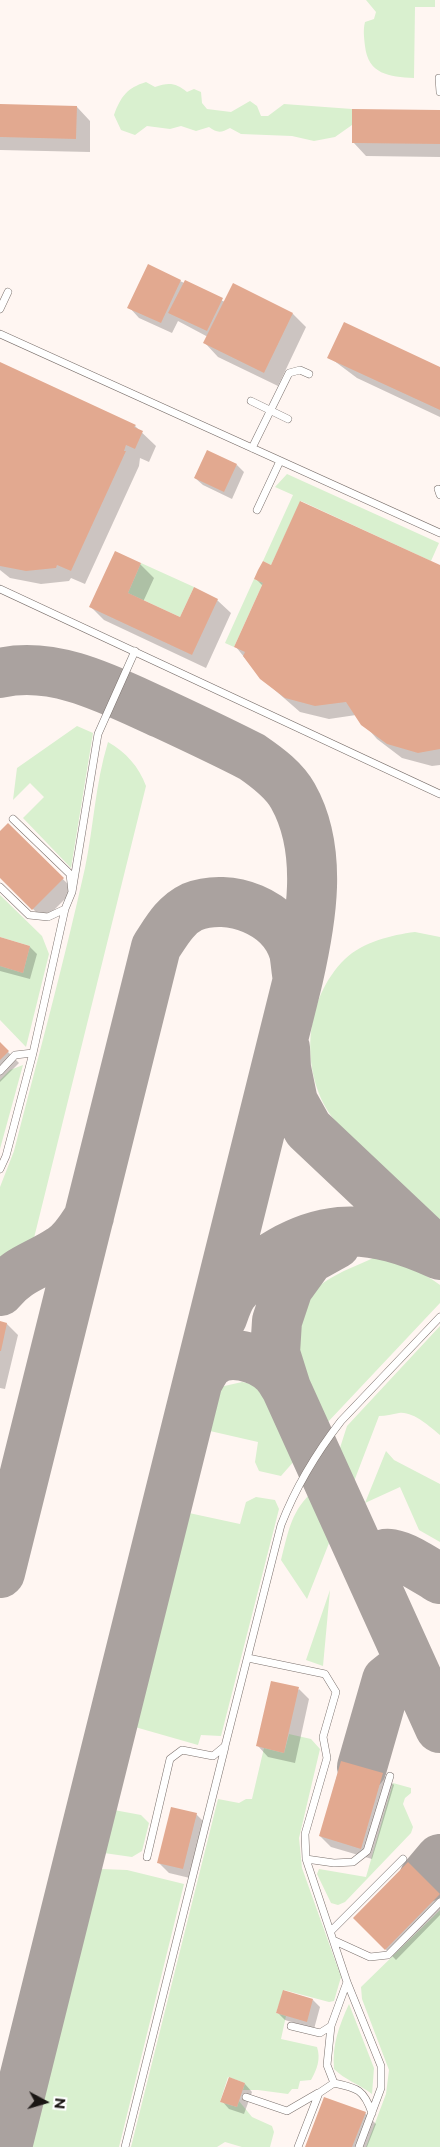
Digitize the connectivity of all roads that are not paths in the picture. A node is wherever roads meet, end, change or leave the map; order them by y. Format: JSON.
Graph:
{"nodes":[{"id":1,"x":439,"y":78,"type":"edge"},
{"id":2,"x":440,"y":92,"type":"edge"},
{"id":3,"x":8,"y":292,"type":"dead end"},
{"id":4,"x":0,"y":309,"type":"edge"},
{"id":5,"x":0,"y":334,"type":"edge"},
{"id":6,"x":309,"y":374,"type":"dead end"},
{"id":7,"x":251,"y":401,"type":"dead end"},
{"id":8,"x":271,"y":410,"type":"junction"},
{"id":9,"x":288,"y":419,"type":"dead end"},
{"id":10,"x":252,"y":448,"type":"junction"},
{"id":11,"x":280,"y":461,"type":"junction"},
{"id":12,"x":257,"y":510,"type":"dead end"},
{"id":13,"x":440,"y":533,"type":"edge"},
{"id":14,"x":0,"y":589,"type":"edge"},
{"id":15,"x":135,"y":651,"type":"junction"},
{"id":16,"x":440,"y":794,"type":"edge"},
{"id":17,"x":14,"y":820,"type":"dead end"},
{"id":18,"x":0,"y":887,"type":"edge"},
{"id":19,"x":72,"y":892,"type":"junction"},
{"id":20,"x":65,"y":909,"type":"junction"},
{"id":21,"x":33,"y":1053,"type":"junction"},
{"id":22,"x":0,"y":1071,"type":"edge"},
{"id":23,"x":0,"y":1170,"type":"edge"},
{"id":24,"x":440,"y":1317,"type":"edge"},
{"id":25,"x":248,"y":1658,"type":"junction"},
{"id":26,"x":225,"y":1746,"type":"junction"},
{"id":27,"x":390,"y":1776,"type":"dead end"},
{"id":28,"x":147,"y":1857,"type":"dead end"},
{"id":29,"x":306,"y":1858,"type":"junction"},
{"id":30,"x":403,"y":1858,"type":"dead end"},
{"id":31,"x":440,"y":1902,"type":"edge"},
{"id":32,"x":331,"y":1931,"type":"junction"},
{"id":33,"x":335,"y":1941,"type":"junction"},
{"id":34,"x":347,"y":1982,"type":"junction"},
{"id":35,"x":291,"y":2026,"type":"dead end"},
{"id":36,"x":331,"y":2026,"type":"junction"},
{"id":37,"x":334,"y":2084,"type":"junction"},
{"id":38,"x":319,"y":2093,"type":"junction"},
{"id":39,"x":246,"y":2097,"type":"dead end"},
{"id":40,"x":372,"y":2113,"type":"junction"},
{"id":41,"x":125,"y":2147,"type":"edge"},
{"id":42,"x":298,"y":2147,"type":"edge"},
{"id":43,"x":359,"y":2147,"type":"edge"}],
"edges":[{"from":1,"to":2,"type":"lane"},
{"from":3,"to":4,"type":"lane"},
{"from":5,"to":10,"type":"lane"},
{"from":6,"to":8,"type":"lane"},
{"from":7,"to":8,"type":"lane"},
{"from":8,"to":9,"type":"lane"},
{"from":8,"to":10,"type":"lane"},
{"from":10,"to":11,"type":"lane"},
{"from":11,"to":12,"type":"lane"},
{"from":11,"to":13,"type":"lane"},
{"from":14,"to":15,"type":"lane"},
{"from":15,"to":16,"type":"lane"},
{"from":15,"to":19,"type":"lane"},
{"from":17,"to":19,"type":"lane"},
{"from":18,"to":20,"type":"lane"},
{"from":19,"to":20,"type":"lane"},
{"from":20,"to":21,"type":"lane"},
{"from":21,"to":22,"type":"lane"},
{"from":21,"to":23,"type":"lane"},
{"from":24,"to":25,"type":"lane"},
{"from":25,"to":26,"type":"lane"},
{"from":25,"to":29,"type":"lane"},
{"from":26,"to":28,"type":"lane"},
{"from":26,"to":41,"type":"lane"},
{"from":27,"to":29,"type":"lane"},
{"from":29,"to":32,"type":"lane"},
{"from":30,"to":32,"type":"lane"},
{"from":31,"to":33,"type":"lane"},
{"from":32,"to":33,"type":"lane"},
{"from":33,"to":34,"type":"lane"},
{"from":34,"to":36,"type":"lane"},
{"from":34,"to":40,"type":"lane"},
{"from":35,"to":36,"type":"lane"},
{"from":36,"to":37,"type":"lane"},
{"from":37,"to":38,"type":"lane"},
{"from":37,"to":40,"type":"lane"},
{"from":38,"to":39,"type":"lane"},
{"from":38,"to":42,"type":"lane"},
{"from":40,"to":43,"type":"lane"}]}
